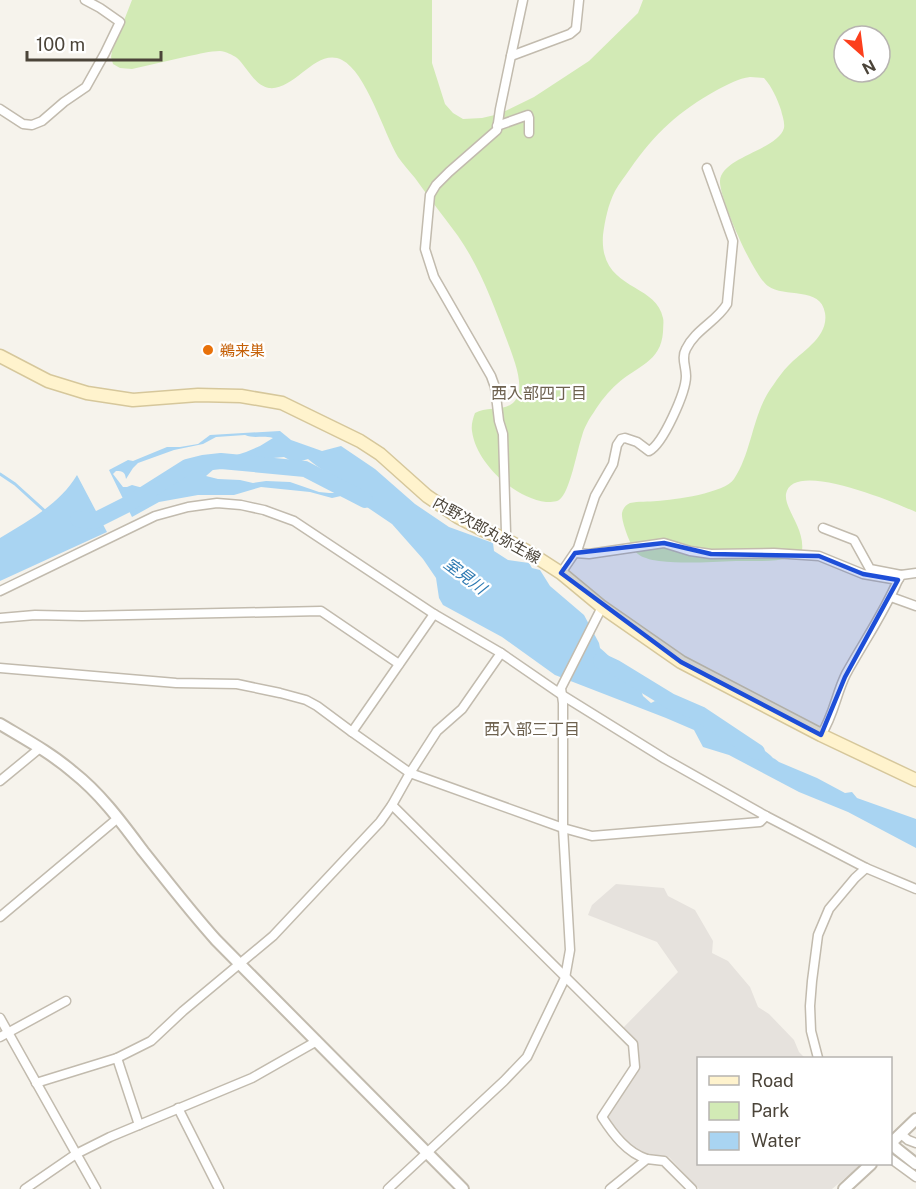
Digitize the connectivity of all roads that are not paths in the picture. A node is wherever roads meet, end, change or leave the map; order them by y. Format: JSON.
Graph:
{"nodes":[{"id":1,"x":85,"y":0,"type":"edge"},
{"id":2,"x":524,"y":0,"type":"edge"},
{"id":3,"x":579,"y":0,"type":"edge"},
{"id":4,"x":512,"y":56,"type":"junction"},
{"id":5,"x":0,"y":109,"type":"edge"},
{"id":6,"x":498,"y":126,"type":"junction"},
{"id":7,"x":529,"y":133,"type":"dead end"},
{"id":8,"x":707,"y":168,"type":"dead end"},
{"id":9,"x":0,"y":356,"type":"edge"},
{"id":10,"x":823,"y":528,"type":"dead end"},
{"id":11,"x":505,"y":539,"type":"junction"},
{"id":12,"x":575,"y":553,"type":"junction"},
{"id":13,"x":561,"y":573,"type":"junction"},
{"id":14,"x":916,"y":573,"type":"edge"},
{"id":15,"x":899,"y":578,"type":"junction"},
{"id":16,"x":0,"y":591,"type":"edge"},
{"id":17,"x":891,"y":597,"type":"junction"},
{"id":18,"x":916,"y":606,"type":"edge"},
{"id":19,"x":601,"y":610,"type":"junction"},
{"id":20,"x":434,"y":614,"type":"junction"},
{"id":21,"x":0,"y":618,"type":"edge"},
{"id":22,"x":501,"y":653,"type":"junction"},
{"id":23,"x":399,"y":664,"type":"junction"},
{"id":24,"x":0,"y":668,"type":"edge"},
{"id":25,"x":561,"y":691,"type":"junction"},
{"id":26,"x":0,"y":724,"type":"edge"},
{"id":27,"x":352,"y":732,"type":"junction"},
{"id":28,"x":821,"y":735,"type":"junction"},
{"id":29,"x":40,"y":748,"type":"junction"},
{"id":30,"x":410,"y":773,"type":"junction"},
{"id":31,"x":916,"y":780,"type":"edge"},
{"id":32,"x":0,"y":781,"type":"edge"},
{"id":33,"x":393,"y":805,"type":"junction"},
{"id":34,"x":766,"y":816,"type":"junction"},
{"id":35,"x":118,"y":818,"type":"junction"},
{"id":36,"x":563,"y":828,"type":"junction"},
{"id":37,"x":866,"y":868,"type":"junction"},
{"id":38,"x":916,"y":889,"type":"edge"},
{"id":39,"x":0,"y":917,"type":"edge"},
{"id":40,"x":240,"y":964,"type":"junction"},
{"id":41,"x":565,"y":978,"type":"junction"},
{"id":42,"x":66,"y":1001,"type":"dead end"},
{"id":43,"x":0,"y":1018,"type":"edge"},
{"id":44,"x":4,"y":1035,"type":"edge"},
{"id":45,"x":317,"y":1041,"type":"junction"},
{"id":46,"x":818,"y":1057,"type":"edge"},
{"id":47,"x":117,"y":1058,"type":"junction"},
{"id":48,"x":36,"y":1083,"type":"junction"},
{"id":49,"x":178,"y":1108,"type":"junction"},
{"id":50,"x":916,"y":1119,"type":"edge"},
{"id":51,"x":139,"y":1125,"type":"junction"},
{"id":52,"x":901,"y":1134,"type":"junction"},
{"id":53,"x":892,"y":1142,"type":"edge"},
{"id":54,"x":916,"y":1143,"type":"edge"},
{"id":55,"x":892,"y":1144,"type":"edge"},
{"id":56,"x":428,"y":1152,"type":"junction"},
{"id":57,"x":76,"y":1154,"type":"junction"},
{"id":58,"x":647,"y":1159,"type":"junction"},
{"id":59,"x":892,"y":1159,"type":"edge"},
{"id":60,"x":916,"y":1164,"type":"edge"},
{"id":61,"x":870,"y":1165,"type":"edge"},
{"id":62,"x":916,"y":1177,"type":"edge"},
{"id":63,"x":25,"y":1189,"type":"edge"},
{"id":64,"x":96,"y":1189,"type":"edge"},
{"id":65,"x":219,"y":1189,"type":"edge"},
{"id":66,"x":388,"y":1189,"type":"edge"},
{"id":67,"x":463,"y":1189,"type":"edge"},
{"id":68,"x":610,"y":1189,"type":"edge"},
{"id":69,"x":692,"y":1189,"type":"edge"},
{"id":70,"x":845,"y":1189,"type":"edge"}],
"edges":[{"from":1,"to":5,"type":"street"},
{"from":2,"to":4,"type":"street"},
{"from":3,"to":4,"type":"street"},
{"from":4,"to":6,"type":"street"},
{"from":6,"to":7,"type":"street"},
{"from":6,"to":11,"type":"street"},
{"from":8,"to":12,"type":"street"},
{"from":9,"to":11,"type":"main road","name":"内野次郎丸弥生線"},
{"from":10,"to":15,"type":"street"},
{"from":11,"to":13,"type":"main road","name":"内野次郎丸弥生線"},
{"from":12,"to":13,"type":"street"},
{"from":12,"to":15,"type":"street"},
{"from":13,"to":19,"type":"main road","name":"内野次郎丸弥生線"},
{"from":14,"to":15,"type":"street"},
{"from":15,"to":17,"type":"street"},
{"from":16,"to":20,"type":"street"},
{"from":17,"to":18,"type":"street"},
{"from":17,"to":28,"type":"street"},
{"from":19,"to":25,"type":"street"},
{"from":19,"to":28,"type":"main road","name":"内野次郎丸弥生線"},
{"from":20,"to":22,"type":"street"},
{"from":20,"to":23,"type":"street"},
{"from":21,"to":23,"type":"street"},
{"from":22,"to":25,"type":"street"},
{"from":22,"to":30,"type":"street"},
{"from":23,"to":27,"type":"street"},
{"from":24,"to":27,"type":"street"},
{"from":25,"to":34,"type":"street"},
{"from":25,"to":36,"type":"street"},
{"from":26,"to":29,"type":"street"},
{"from":27,"to":30,"type":"street"},
{"from":28,"to":31,"type":"main road","name":"内野次郎丸弥生線"},
{"from":29,"to":32,"type":"street"},
{"from":29,"to":35,"type":"street"},
{"from":30,"to":33,"type":"street"},
{"from":30,"to":36,"type":"street"},
{"from":33,"to":40,"type":"street"},
{"from":33,"to":41,"type":"street"},
{"from":34,"to":36,"type":"street"},
{"from":34,"to":37,"type":"street"},
{"from":35,"to":39,"type":"street"},
{"from":35,"to":40,"type":"street"},
{"from":36,"to":41,"type":"street"},
{"from":37,"to":38,"type":"street"},
{"from":37,"to":46,"type":"street"},
{"from":40,"to":45,"type":"street"},
{"from":40,"to":47,"type":"street"},
{"from":41,"to":56,"type":"street"},
{"from":41,"to":58,"type":"street"},
{"from":42,"to":44,"type":"street"},
{"from":43,"to":44,"type":"street"},
{"from":44,"to":48,"type":"street"},
{"from":45,"to":49,"type":"street"},
{"from":45,"to":56,"type":"street"},
{"from":47,"to":48,"type":"street"},
{"from":47,"to":51,"type":"street"},
{"from":48,"to":57,"type":"street"},
{"from":49,"to":51,"type":"street"},
{"from":49,"to":65,"type":"street"},
{"from":50,"to":52,"type":"street"},
{"from":51,"to":57,"type":"street"},
{"from":52,"to":53,"type":"street"},
{"from":52,"to":54,"type":"street"},
{"from":55,"to":60,"type":"street"},
{"from":56,"to":66,"type":"street"},
{"from":56,"to":67,"type":"street"},
{"from":57,"to":63,"type":"street"},
{"from":57,"to":64,"type":"street"},
{"from":58,"to":68,"type":"street"},
{"from":58,"to":69,"type":"street"},
{"from":59,"to":62,"type":"street"},
{"from":61,"to":70,"type":"street"}]}
